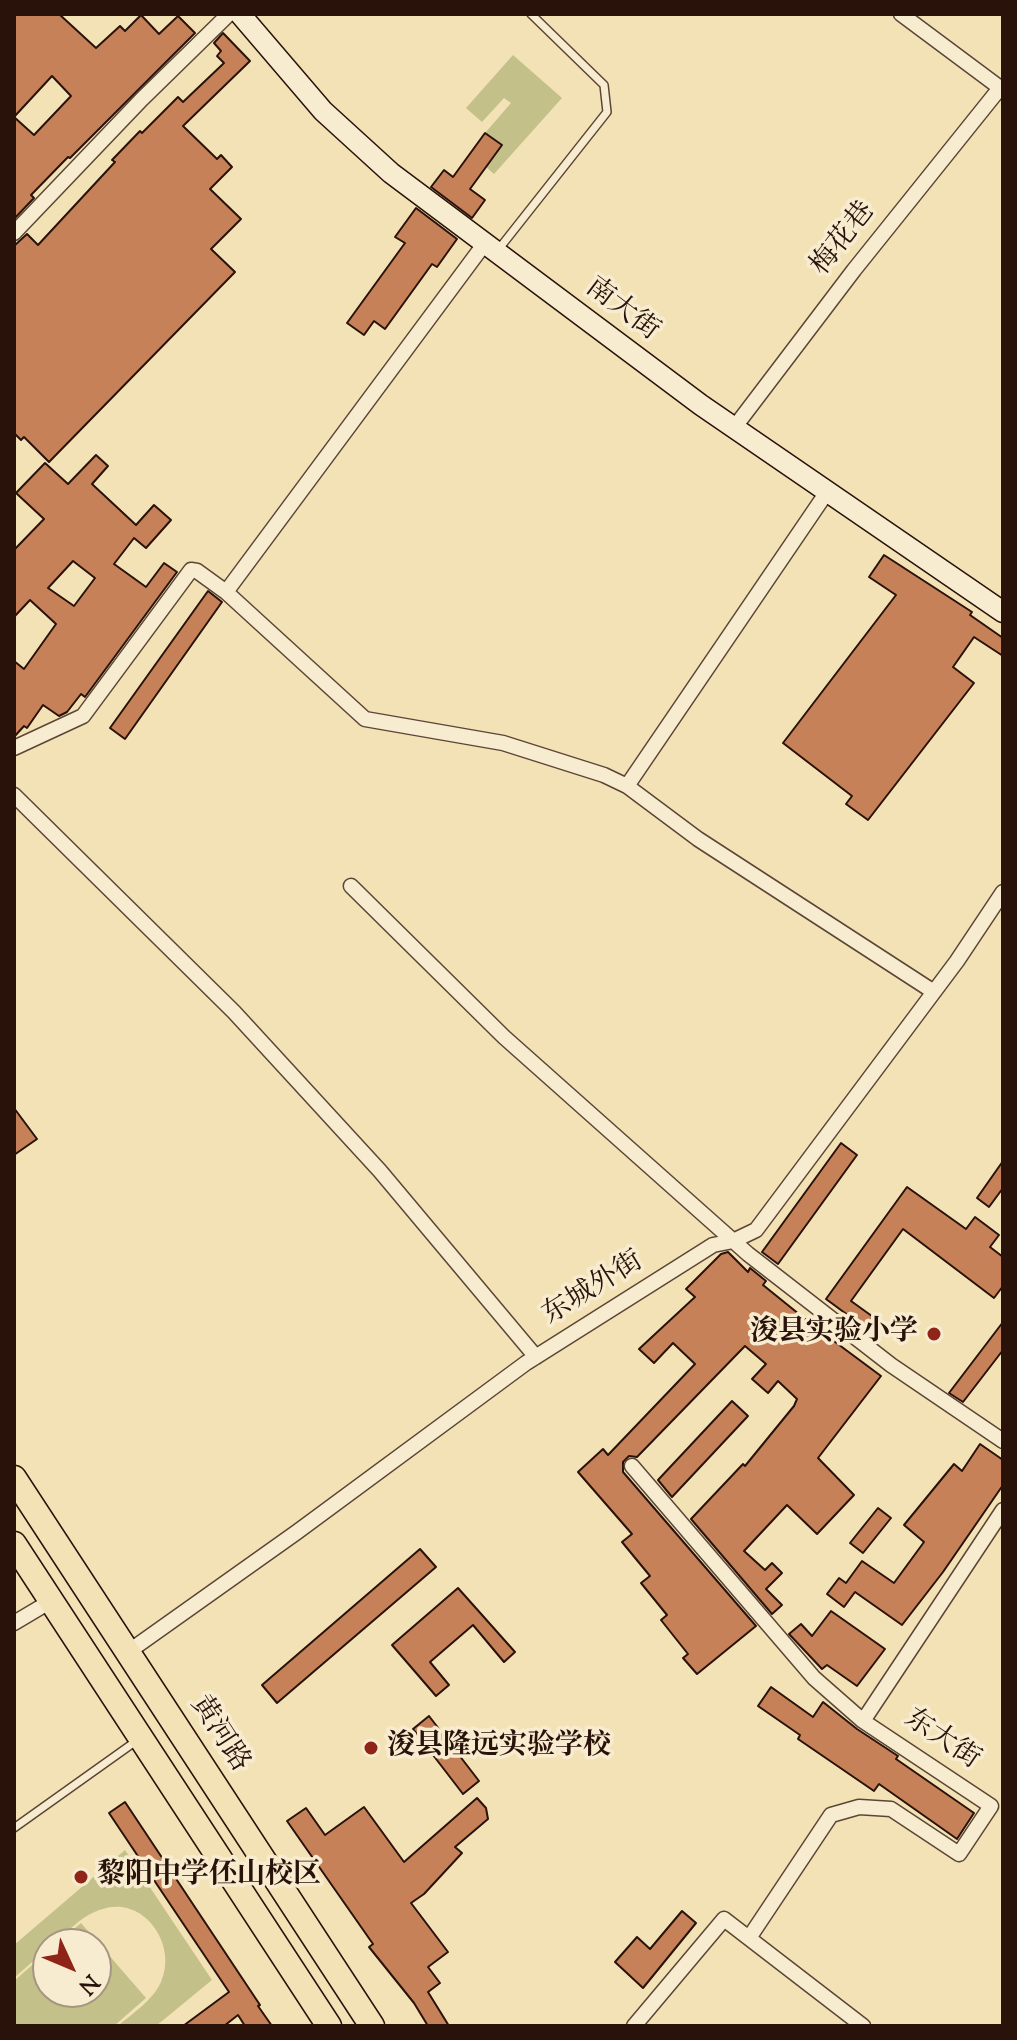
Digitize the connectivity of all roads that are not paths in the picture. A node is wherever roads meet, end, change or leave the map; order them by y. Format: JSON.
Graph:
{"nodes":[{"id":1,"x":229,"y":14,"type":"edge"},
{"id":2,"x":240,"y":14,"type":"edge"},
{"id":3,"x":531,"y":14,"type":"edge"},
{"id":4,"x":901,"y":14,"type":"edge"},
{"id":5,"x":1002,"y":89,"type":"edge"},
{"id":6,"x":14,"y":233,"type":"edge"},
{"id":7,"x":490,"y":248,"type":"junction"},
{"id":8,"x":734,"y":428,"type":"junction"},
{"id":9,"x":827,"y":492,"type":"junction"},
{"id":10,"x":226,"y":592,"type":"junction"},
{"id":11,"x":1003,"y":612,"type":"edge"},
{"id":12,"x":14,"y":748,"type":"edge"},
{"id":13,"x":627,"y":786,"type":"junction"},
{"id":14,"x":14,"y":795,"type":"edge"},
{"id":15,"x":351,"y":886,"type":"dead end"},
{"id":16,"x":1003,"y":892,"type":"edge"},
{"id":17,"x":934,"y":992,"type":"junction"},
{"id":18,"x":733,"y":1241,"type":"junction"},
{"id":19,"x":536,"y":1357,"type":"junction"},
{"id":20,"x":1003,"y":1441,"type":"edge"},
{"id":21,"x":632,"y":1466,"type":"dead end"},
{"id":22,"x":14,"y":1478,"type":"edge"},
{"id":23,"x":1003,"y":1510,"type":"edge"},
{"id":24,"x":14,"y":1544,"type":"edge"},
{"id":25,"x":51,"y":1601,"type":"junction"},
{"id":26,"x":14,"y":1623,"type":"edge"},
{"id":27,"x":128,"y":1652,"type":"junction"},
{"id":28,"x":863,"y":1721,"type":"junction"},
{"id":29,"x":140,"y":1738,"type":"junction"},
{"id":30,"x":14,"y":1828,"type":"edge"},
{"id":31,"x":749,"y":1938,"type":"junction"},
{"id":32,"x":329,"y":2026,"type":"edge"},
{"id":33,"x":372,"y":2026,"type":"edge"},
{"id":34,"x":634,"y":2026,"type":"edge"},
{"id":35,"x":863,"y":2026,"type":"edge"}],
"edges":[{"from":1,"to":6,"type":"street"},
{"from":2,"to":7,"type":"street","name":"南大街"},
{"from":3,"to":7,"type":"lane"},
{"from":4,"to":5,"type":"street"},
{"from":5,"to":8,"type":"street","name":"梅花巷"},
{"from":7,"to":8,"type":"street","name":"南大街"},
{"from":7,"to":10,"type":"street"},
{"from":8,"to":9,"type":"street","name":"南大街"},
{"from":9,"to":11,"type":"street","name":"南大街"},
{"from":9,"to":13,"type":"street"},
{"from":10,"to":12,"type":"street"},
{"from":10,"to":13,"type":"street"},
{"from":13,"to":17,"type":"street"},
{"from":14,"to":19,"type":"street"},
{"from":15,"to":18,"type":"street"},
{"from":16,"to":17,"type":"street","name":"东城外街"},
{"from":17,"to":18,"type":"street","name":"东城外街"},
{"from":18,"to":19,"type":"street","name":"东城外街"},
{"from":18,"to":20,"type":"street"},
{"from":19,"to":27,"type":"street","name":"东城外街"},
{"from":21,"to":28,"type":"street"},
{"from":22,"to":27,"type":"main road","name":"黄河路"},
{"from":23,"to":28,"type":"street","name":"东大街"},
{"from":24,"to":25,"type":"main road"},
{"from":25,"to":26,"type":"street"},
{"from":25,"to":29,"type":"main road"},
{"from":27,"to":33,"type":"main road","name":"黄河路"},
{"from":28,"to":31,"type":"street","name":"东大街"},
{"from":29,"to":30,"type":"lane"},
{"from":29,"to":32,"type":"main road"},
{"from":31,"to":34,"type":"street"},
{"from":31,"to":35,"type":"street"}]}
